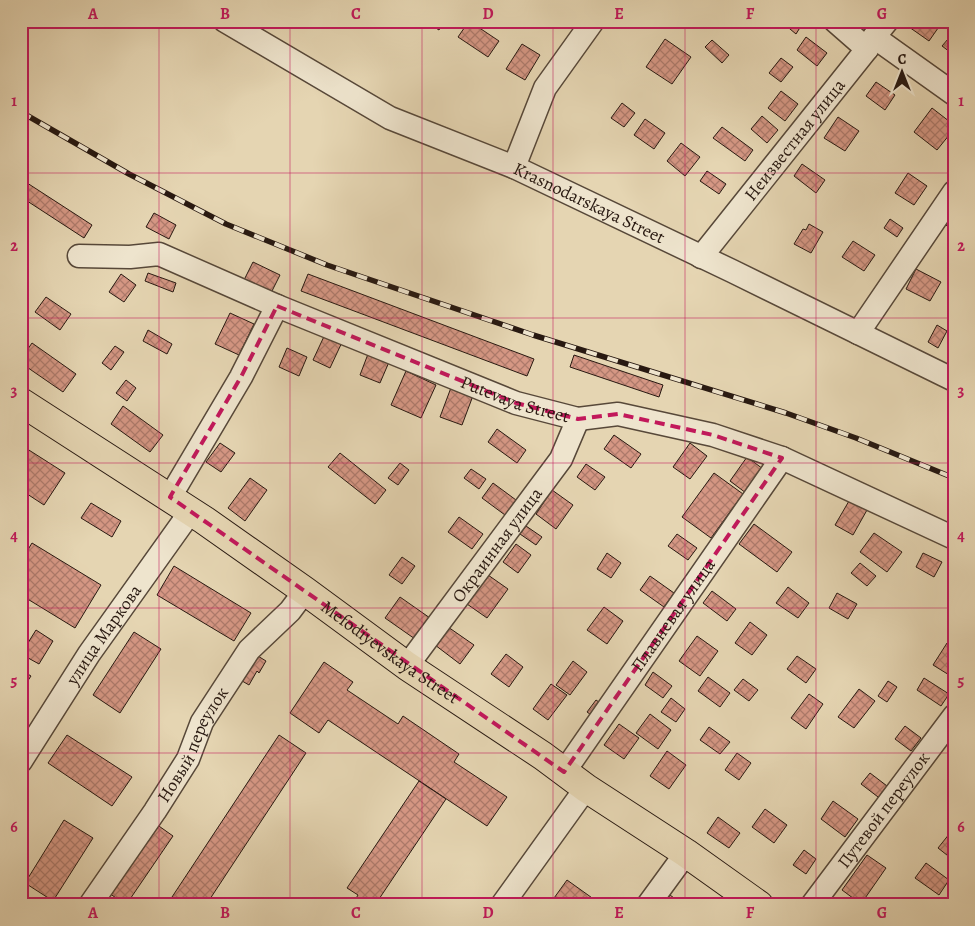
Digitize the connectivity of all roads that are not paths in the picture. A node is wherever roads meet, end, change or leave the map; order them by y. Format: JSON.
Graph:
{"nodes":[{"id":1,"x":225,"y":21,"type":"edge"},
{"id":2,"x":593,"y":21,"type":"edge"},
{"id":3,"x":835,"y":21,"type":"edge"},
{"id":4,"x":876,"y":36,"type":"edge"},
{"id":5,"x":954,"y":94,"type":"edge"},
{"id":6,"x":514,"y":167,"type":"junction"},
{"id":7,"x":954,"y":192,"type":"edge"},
{"id":8,"x":79,"y":256,"type":"dead end"},
{"id":9,"x":701,"y":257,"type":"junction"},
{"id":10,"x":277,"y":306,"type":"junction"},
{"id":11,"x":858,"y":333,"type":"junction"},
{"id":12,"x":952,"y":375,"type":"edge"},
{"id":13,"x":21,"y":402,"type":"edge"},
{"id":14,"x":578,"y":419,"type":"junction"},
{"id":15,"x":782,"y":458,"type":"junction"},
{"id":16,"x":180,"y":504,"type":"junction"},
{"id":17,"x":954,"y":538,"type":"edge"},
{"id":18,"x":305,"y":591,"type":"junction"},
{"id":19,"x":407,"y":666,"type":"junction"},
{"id":20,"x":954,"y":716,"type":"edge"},
{"id":21,"x":21,"y":761,"type":"edge"},
{"id":22,"x":564,"y":772,"type":"junction"},
{"id":23,"x":586,"y":788,"type":"junction"},
{"id":24,"x":686,"y":853,"type":"junction"},
{"id":25,"x":745,"y":901,"type":"edge"},
{"id":26,"x":90,"y":905,"type":"edge"},
{"id":27,"x":502,"y":905,"type":"edge"},
{"id":28,"x":648,"y":905,"type":"edge"},
{"id":29,"x":812,"y":905,"type":"edge"}],
"edges":[{"from":1,"to":6,"type":"street","name":"Krasnodarskaya Street"},
{"from":2,"to":6,"type":"street"},
{"from":3,"to":4,"type":"street"},
{"from":4,"to":5,"type":"street"},
{"from":4,"to":9,"type":"street","name":"Неизвестная улица"},
{"from":6,"to":9,"type":"street","name":"Krasnodarskaya Street"},
{"from":7,"to":11,"type":"street"},
{"from":8,"to":10,"type":"street","name":"Putevaya Street"},
{"from":9,"to":11,"type":"street","name":"Krasnodarskaya Street"},
{"from":10,"to":14,"type":"street","name":"Putevaya Street"},
{"from":10,"to":16,"type":"street","name":"улица Маркова"},
{"from":11,"to":12,"type":"street","name":"Krasnodarskaya Street"},
{"from":13,"to":16,"type":"main road","name":"Mefodiyevskaya Street"},
{"from":14,"to":15,"type":"street","name":"Putevaya Street"},
{"from":14,"to":19,"type":"street","name":"Окраинная улица"},
{"from":15,"to":17,"type":"street","name":"Putevaya Street"},
{"from":15,"to":22,"type":"street","name":"Плавневая улица"},
{"from":16,"to":18,"type":"main road","name":"Mefodiyevskaya Street"},
{"from":16,"to":21,"type":"street","name":"улица Маркова"},
{"from":18,"to":19,"type":"main road","name":"Mefodiyevskaya Street"},
{"from":18,"to":26,"type":"street","name":"Новый переулок"},
{"from":19,"to":22,"type":"main road","name":"Mefodiyevskaya Street"},
{"from":20,"to":29,"type":"street","name":"Путевой переулок"},
{"from":22,"to":23,"type":"main road","name":"Mefodiyevskaya Street"},
{"from":23,"to":24,"type":"main road","name":"Mefodiyevskaya Street"},
{"from":23,"to":27,"type":"street"},
{"from":24,"to":25,"type":"main road","name":"Mefodiyevskaya Street"},
{"from":24,"to":28,"type":"street"}]}
